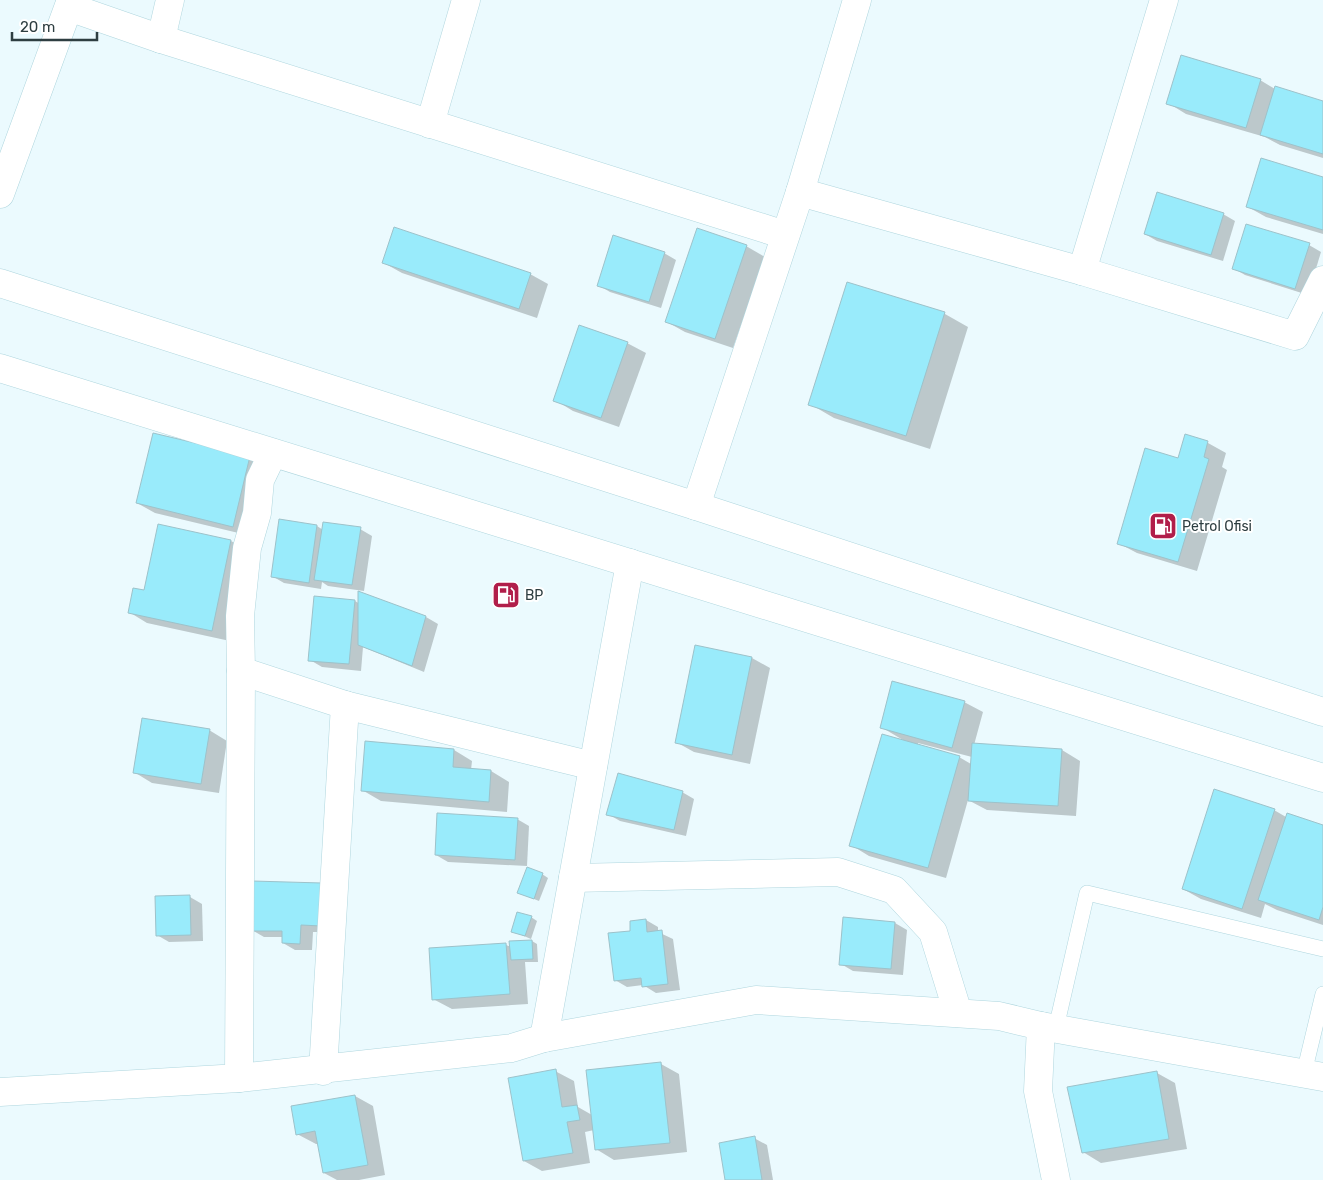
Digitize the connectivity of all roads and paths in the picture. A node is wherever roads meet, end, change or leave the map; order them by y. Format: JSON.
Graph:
{"nodes":[{"id":1,"x":170,"y":0,"type":"edge"},
{"id":2,"x":466,"y":0,"type":"edge"},
{"id":3,"x":858,"y":0,"type":"edge"},
{"id":4,"x":1164,"y":0,"type":"edge"},
{"id":5,"x":70,"y":3,"type":"edge"},
{"id":6,"x":161,"y":39,"type":"junction"},
{"id":7,"x":430,"y":124,"type":"junction"},
{"id":8,"x":800,"y":192,"type":"junction"},
{"id":9,"x":0,"y":194,"type":"edge"},
{"id":10,"x":785,"y":235,"type":"junction"},
{"id":11,"x":1082,"y":271,"type":"junction"},
{"id":12,"x":1323,"y":280,"type":"edge"},
{"id":13,"x":0,"y":283,"type":"edge"},
{"id":14,"x":0,"y":368,"type":"edge"},
{"id":15,"x":273,"y":453,"type":"junction"},
{"id":16,"x":696,"y":506,"type":"junction"},
{"id":17,"x":630,"y":563,"type":"junction"},
{"id":18,"x":241,"y":671,"type":"junction"},
{"id":19,"x":344,"y":705,"type":"junction"},
{"id":20,"x":1323,"y":712,"type":"edge"},
{"id":21,"x":593,"y":766,"type":"junction"},
{"id":22,"x":1323,"y":778,"type":"edge"},
{"id":23,"x":573,"y":878,"type":"junction"},
{"id":24,"x":1323,"y":949,"type":"edge"},
{"id":25,"x":1323,"y":994,"type":"edge"},
{"id":26,"x":958,"y":1013,"type":"junction"},
{"id":27,"x":1048,"y":1027,"type":"junction"},
{"id":28,"x":544,"y":1038,"type":"junction"},
{"id":29,"x":323,"y":1070,"type":"junction"},
{"id":30,"x":1313,"y":1075,"type":"edge"},
{"id":31,"x":240,"y":1078,"type":"junction"},
{"id":32,"x":0,"y":1092,"type":"edge"},
{"id":33,"x":1056,"y":1180,"type":"edge"}],
"edges":[{"from":1,"to":6,"type":"street"},
{"from":2,"to":7,"type":"street"},
{"from":3,"to":8,"type":"street"},
{"from":4,"to":11,"type":"street"},
{"from":5,"to":6,"type":"street"},
{"from":5,"to":9,"type":"street"},
{"from":6,"to":7,"type":"street"},
{"from":7,"to":10,"type":"street"},
{"from":8,"to":10,"type":"street"},
{"from":8,"to":11,"type":"street"},
{"from":10,"to":16,"type":"street"},
{"from":11,"to":12,"type":"street"},
{"from":13,"to":16,"type":"street"},
{"from":14,"to":15,"type":"street"},
{"from":15,"to":17,"type":"street"},
{"from":15,"to":18,"type":"street"},
{"from":16,"to":20,"type":"street"},
{"from":17,"to":21,"type":"street"},
{"from":17,"to":22,"type":"street"},
{"from":18,"to":19,"type":"street"},
{"from":18,"to":31,"type":"street"},
{"from":19,"to":21,"type":"street"},
{"from":19,"to":29,"type":"street"},
{"from":21,"to":23,"type":"street"},
{"from":23,"to":26,"type":"street"},
{"from":23,"to":28,"type":"street"},
{"from":24,"to":27,"type":"lane"},
{"from":25,"to":30,"type":"lane"},
{"from":26,"to":27,"type":"street"},
{"from":26,"to":28,"type":"street"},
{"from":27,"to":30,"type":"street"},
{"from":27,"to":33,"type":"street"},
{"from":28,"to":29,"type":"street"},
{"from":29,"to":31,"type":"street"},
{"from":31,"to":32,"type":"street"}]}
